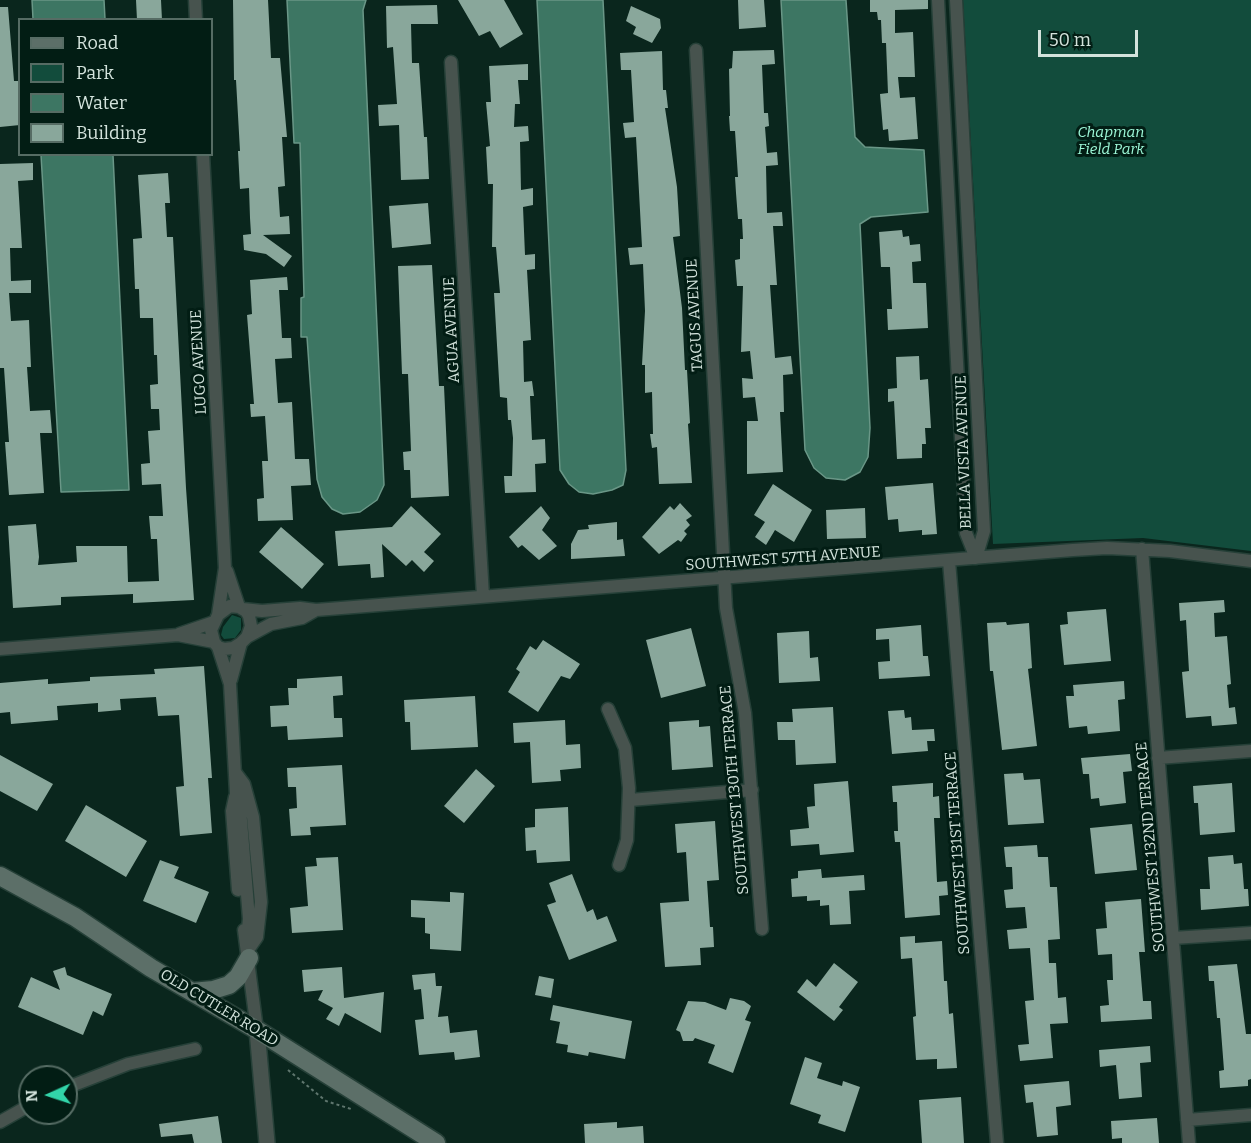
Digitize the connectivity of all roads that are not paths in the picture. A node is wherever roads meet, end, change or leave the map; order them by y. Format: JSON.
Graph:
{"nodes":[{"id":1,"x":195,"y":0,"type":"edge"},
{"id":2,"x":938,"y":0,"type":"edge"},
{"id":3,"x":957,"y":0,"type":"edge"},
{"id":4,"x":196,"y":18,"type":"edge"},
{"id":5,"x":696,"y":50,"type":"dead end"},
{"id":6,"x":452,"y":63,"type":"dead end"},
{"id":7,"x":203,"y":156,"type":"edge"},
{"id":8,"x":1142,"y":549,"type":"junction"},
{"id":9,"x":976,"y":558,"type":"junction"},
{"id":10,"x":949,"y":561,"type":"junction"},
{"id":11,"x":1251,"y":561,"type":"edge"},
{"id":12,"x":225,"y":568,"type":"junction"},
{"id":13,"x":725,"y":578,"type":"junction"},
{"id":14,"x":483,"y":596,"type":"junction"},
{"id":15,"x":241,"y":608,"type":"junction"},
{"id":16,"x":316,"y":610,"type":"junction"},
{"id":17,"x":216,"y":618,"type":"junction"},
{"id":18,"x":178,"y":635,"type":"junction"},
{"id":19,"x":244,"y":640,"type":"junction"},
{"id":20,"x":216,"y":645,"type":"junction"},
{"id":21,"x":0,"y":649,"type":"edge"},
{"id":22,"x":230,"y":684,"type":"junction"},
{"id":23,"x":608,"y":709,"type":"dead end"},
{"id":24,"x":1251,"y":751,"type":"edge"},
{"id":25,"x":1158,"y":758,"type":"junction"},
{"id":26,"x":235,"y":771,"type":"junction"},
{"id":27,"x":752,"y":790,"type":"junction"},
{"id":28,"x":630,"y":800,"type":"junction"},
{"id":29,"x":619,"y":866,"type":"dead end"},
{"id":30,"x":0,"y":876,"type":"edge"},
{"id":31,"x":762,"y":929,"type":"dead end"},
{"id":32,"x":1251,"y":933,"type":"edge"},
{"id":33,"x":1173,"y":939,"type":"junction"},
{"id":34,"x":248,"y":954,"type":"junction"},
{"id":35,"x":192,"y":992,"type":"junction"},
{"id":36,"x":257,"y":1030,"type":"junction"},
{"id":37,"x":195,"y":1049,"type":"dead end"},
{"id":38,"x":78,"y":1083,"type":"edge"},
{"id":39,"x":18,"y":1112,"type":"edge"},
{"id":40,"x":1251,"y":1115,"type":"edge"},
{"id":41,"x":1187,"y":1120,"type":"junction"},
{"id":42,"x":0,"y":1122,"type":"edge"},
{"id":43,"x":267,"y":1143,"type":"edge"},
{"id":44,"x":436,"y":1143,"type":"edge"},
{"id":45,"x":997,"y":1143,"type":"edge"},
{"id":46,"x":1189,"y":1143,"type":"edge"}],
"edges":[{"from":1,"to":4,"type":"street"},
{"from":2,"to":9,"type":"street","name":"BELLA VISTA AVENUE"},
{"from":3,"to":9,"type":"street","name":"BELLA VISTA AVENUE"},
{"from":5,"to":13,"type":"street","name":"TAGUS AVENUE"},
{"from":6,"to":14,"type":"street","name":"AGUA AVENUE"},
{"from":7,"to":12,"type":"street","name":"LUGO AVENUE"},
{"from":8,"to":9,"type":"street","name":"SOUTHWEST 57TH AVENUE"},
{"from":8,"to":11,"type":"street","name":"SOUTHWEST 57TH AVENUE"},
{"from":8,"to":25,"type":"street","name":"SOUTHWEST 132ND TERRACE"},
{"from":9,"to":10,"type":"street","name":"SOUTHWEST 57TH AVENUE"},
{"from":10,"to":13,"type":"street","name":"SOUTHWEST 57TH AVENUE"},
{"from":10,"to":45,"type":"street","name":"SOUTHWEST 131ST TERRACE"},
{"from":12,"to":15,"type":"street"},
{"from":12,"to":17,"type":"street"},
{"from":13,"to":14,"type":"street","name":"SOUTHWEST 57TH AVENUE"},
{"from":13,"to":27,"type":"street","name":"SOUTHWEST 130TH TERRACE"},
{"from":14,"to":16,"type":"street","name":"SOUTHWEST 57TH AVENUE"},
{"from":15,"to":16,"type":"street","name":"SOUTHWEST 57TH AVENUE"},
{"from":15,"to":17,"type":"street"},
{"from":15,"to":19,"type":"street"},
{"from":16,"to":19,"type":"street","name":"SOUTHWEST 57TH AVENUE"},
{"from":17,"to":18,"type":"street"},
{"from":17,"to":20,"type":"street"},
{"from":18,"to":20,"type":"street"},
{"from":18,"to":21,"type":"street"},
{"from":19,"to":20,"type":"street"},
{"from":19,"to":22,"type":"street"},
{"from":20,"to":22,"type":"street"},
{"from":22,"to":26,"type":"street"},
{"from":23,"to":28,"type":"street"},
{"from":24,"to":25,"type":"street"},
{"from":25,"to":33,"type":"street","name":"SOUTHWEST 132ND TERRACE"},
{"from":26,"to":34,"type":"street"},
{"from":26,"to":34,"type":"street"},
{"from":27,"to":28,"type":"street"},
{"from":27,"to":31,"type":"street","name":"SOUTHWEST 130TH TERRACE"},
{"from":28,"to":29,"type":"street"},
{"from":30,"to":35,"type":"main road","name":"OLD CUTLER ROAD"},
{"from":32,"to":33,"type":"street"},
{"from":33,"to":41,"type":"street","name":"SOUTHWEST 132ND TERRACE"},
{"from":34,"to":35,"type":"main road"},
{"from":34,"to":36,"type":"street"},
{"from":35,"to":36,"type":"main road","name":"OLD CUTLER ROAD"},
{"from":36,"to":43,"type":"street"},
{"from":36,"to":44,"type":"main road","name":"OLD CUTLER ROAD"},
{"from":37,"to":38,"type":"street"},
{"from":39,"to":42,"type":"street"},
{"from":40,"to":41,"type":"street"},
{"from":41,"to":46,"type":"street","name":"SOUTHWEST 132ND TERRACE"}]}
